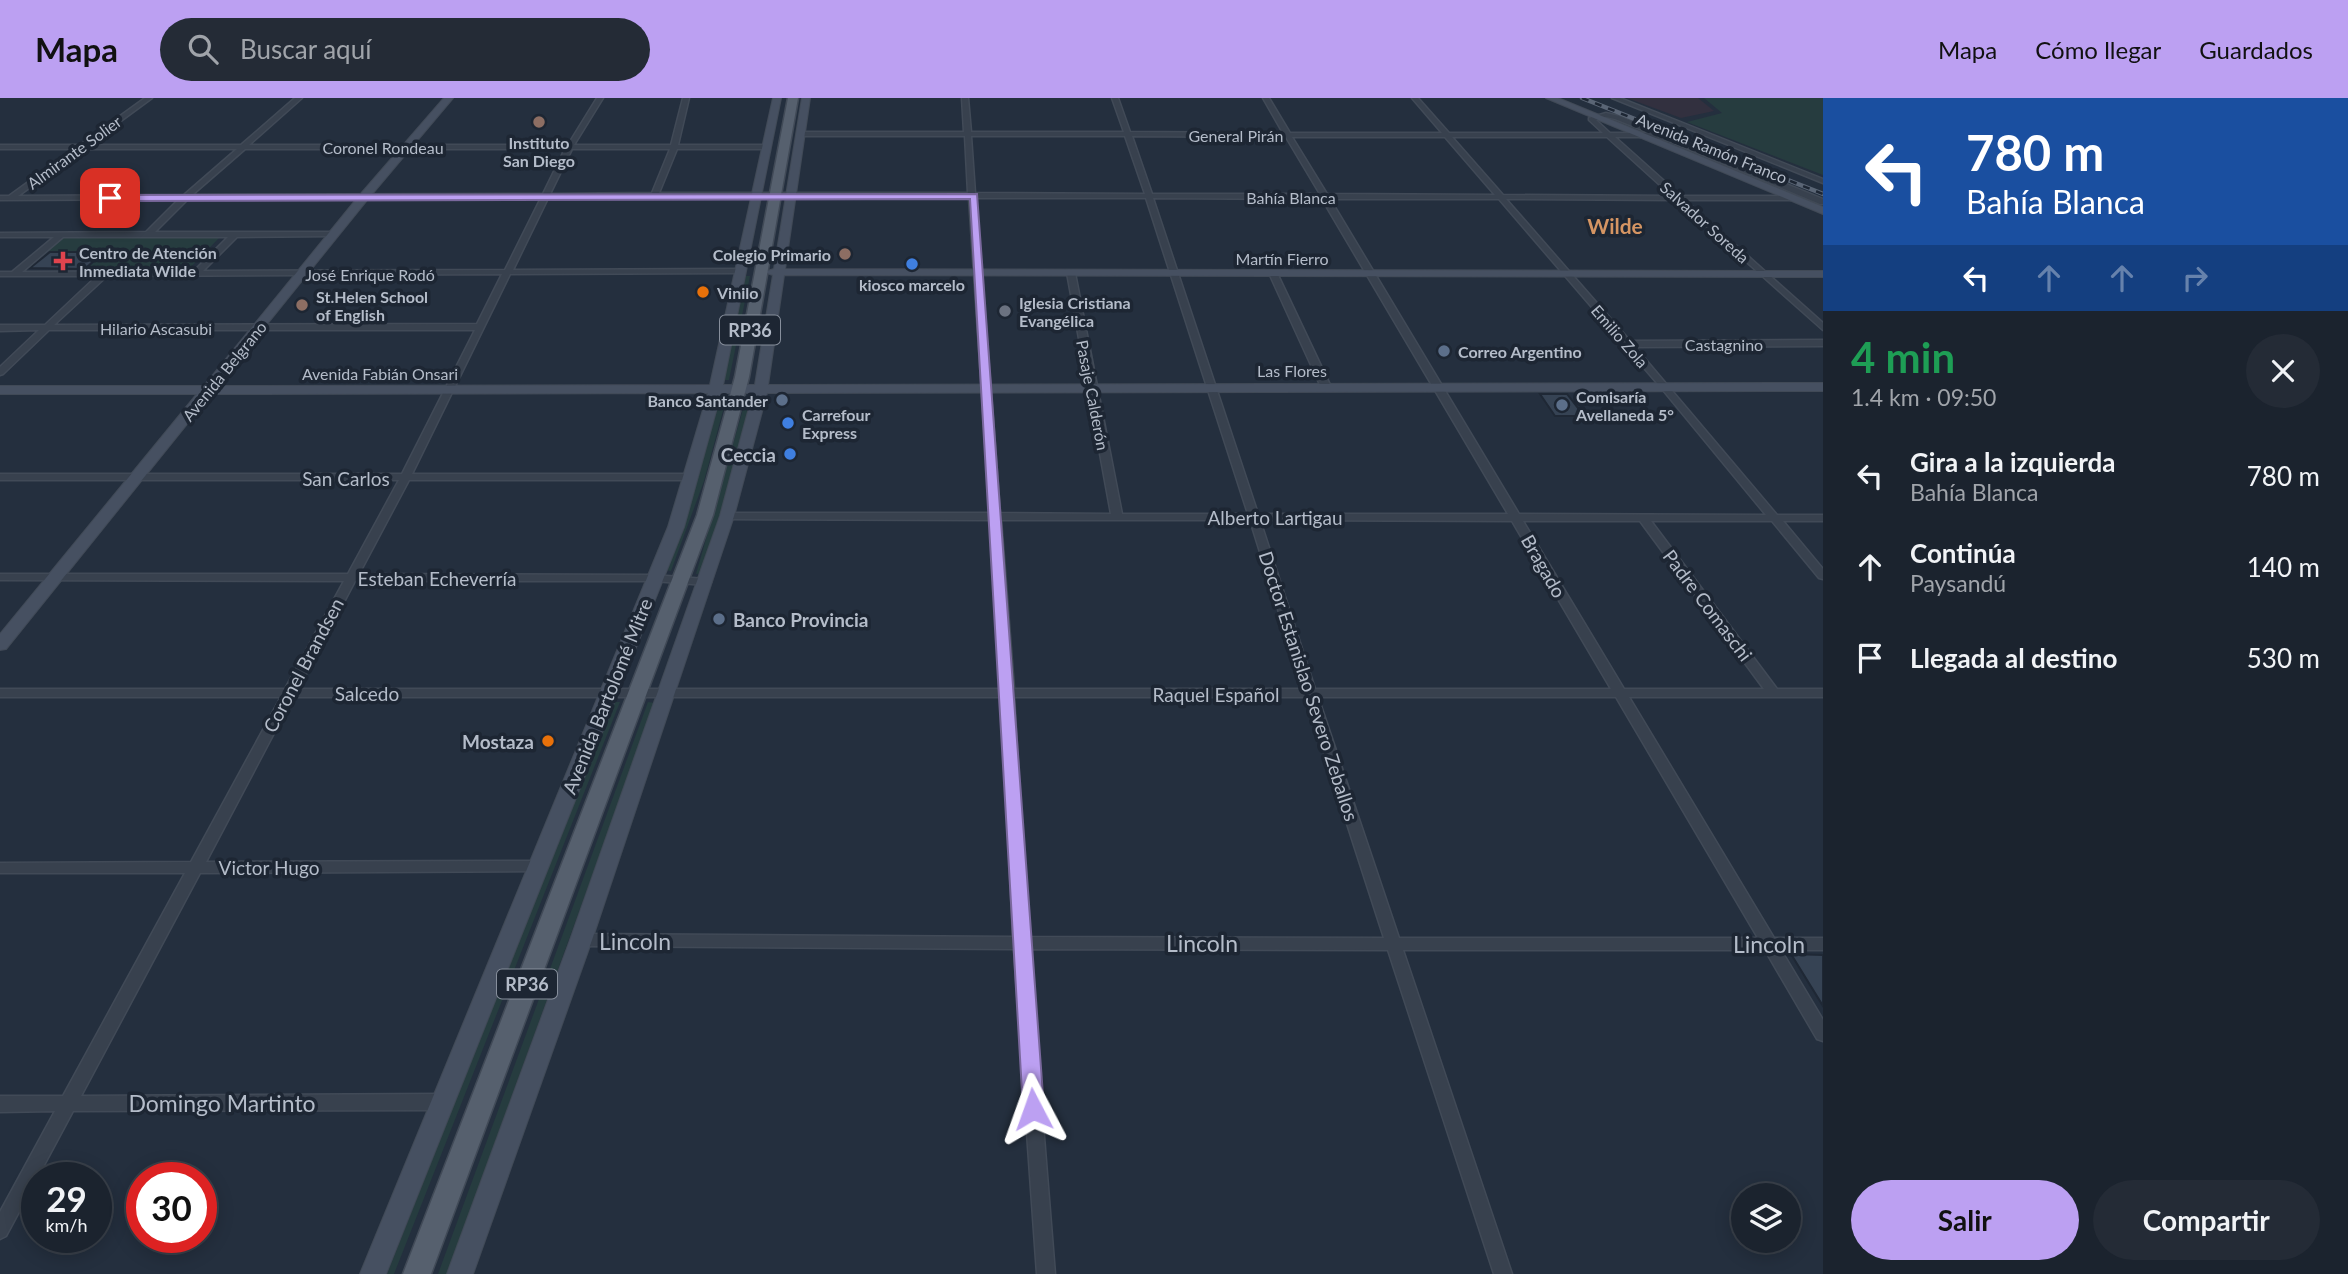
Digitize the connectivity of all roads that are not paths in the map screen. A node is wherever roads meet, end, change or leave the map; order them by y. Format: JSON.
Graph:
{"nodes":[{"id":1,"x":149,"y":98,"type":"edge"},
{"id":2,"x":299,"y":98,"type":"edge"},
{"id":3,"x":449,"y":98,"type":"edge"},
{"id":4,"x":600,"y":98,"type":"edge"},
{"id":5,"x":686,"y":98,"type":"edge"},
{"id":6,"x":777,"y":98,"type":"edge"},
{"id":7,"x":793,"y":98,"type":"edge"},
{"id":8,"x":806,"y":98,"type":"edge"},
{"id":9,"x":965,"y":98,"type":"edge"},
{"id":10,"x":1115,"y":98,"type":"edge"},
{"id":11,"x":1266,"y":98,"type":"edge"},
{"id":12,"x":1415,"y":98,"type":"edge"},
{"id":13,"x":1550,"y":98,"type":"edge"},
{"id":14,"x":1559,"y":98,"type":"edge"},
{"id":15,"x":1615,"y":98,"type":"edge"},
{"id":16,"x":1598,"y":116,"type":"junction"},
{"id":17,"x":802,"y":134,"type":"junction"},
{"id":18,"x":967,"y":134,"type":"junction"},
{"id":19,"x":1126,"y":135,"type":"junction"},
{"id":20,"x":1446,"y":135,"type":"junction"},
{"id":21,"x":1610,"y":135,"type":"junction"},
{"id":22,"x":1290,"y":136,"type":"junction"},
{"id":23,"x":1646,"y":136,"type":"junction"},
{"id":24,"x":1669,"y":139,"type":"junction"},
{"id":25,"x":0,"y":147,"type":"edge"},
{"id":26,"x":80,"y":147,"type":"junction"},
{"id":27,"x":406,"y":147,"type":"junction"},
{"id":28,"x":674,"y":147,"type":"junction"},
{"id":29,"x":767,"y":147,"type":"junction"},
{"id":30,"x":242,"y":148,"type":"junction"},
{"id":31,"x":569,"y":148,"type":"junction"},
{"id":32,"x":1823,"y":182,"type":"edge"},
{"id":33,"x":1784,"y":186,"type":"junction"},
{"id":34,"x":757,"y":195,"type":"junction"},
{"id":35,"x":774,"y":195,"type":"junction"},
{"id":36,"x":792,"y":195,"type":"junction"},
{"id":37,"x":974,"y":196,"type":"junction"},
{"id":38,"x":654,"y":197,"type":"junction"},
{"id":39,"x":1149,"y":197,"type":"junction"},
{"id":40,"x":1325,"y":197,"type":"junction"},
{"id":41,"x":1501,"y":197,"type":"junction"},
{"id":42,"x":0,"y":198,"type":"edge"},
{"id":43,"x":10,"y":198,"type":"junction"},
{"id":44,"x":185,"y":198,"type":"junction"},
{"id":45,"x":363,"y":198,"type":"junction"},
{"id":46,"x":543,"y":198,"type":"junction"},
{"id":47,"x":1678,"y":198,"type":"junction"},
{"id":48,"x":1791,"y":198,"type":"junction"},
{"id":49,"x":0,"y":206,"type":"edge"},
{"id":50,"x":1823,"y":207,"type":"edge"},
{"id":51,"x":149,"y":234,"type":"junction"},
{"id":52,"x":334,"y":234,"type":"junction"},
{"id":53,"x":0,"y":235,"type":"edge"},
{"id":54,"x":61,"y":235,"type":"junction"},
{"id":55,"x":233,"y":235,"type":"junction"},
{"id":56,"x":740,"y":271,"type":"junction"},
{"id":57,"x":760,"y":272,"type":"junction"},
{"id":58,"x":779,"y":272,"type":"junction"},
{"id":59,"x":977,"y":272,"type":"junction"},
{"id":60,"x":0,"y":274,"type":"edge"},
{"id":61,"x":15,"y":274,"type":"junction"},
{"id":62,"x":104,"y":274,"type":"junction"},
{"id":63,"x":195,"y":274,"type":"junction"},
{"id":64,"x":506,"y":274,"type":"junction"},
{"id":65,"x":1071,"y":274,"type":"junction"},
{"id":66,"x":1176,"y":274,"type":"junction"},
{"id":67,"x":1272,"y":274,"type":"junction"},
{"id":68,"x":1370,"y":274,"type":"junction"},
{"id":69,"x":1567,"y":274,"type":"junction"},
{"id":70,"x":1764,"y":274,"type":"junction"},
{"id":71,"x":1823,"y":274,"type":"edge"},
{"id":72,"x":301,"y":275,"type":"junction"},
{"id":73,"x":479,"y":327,"type":"junction"},
{"id":74,"x":1823,"y":327,"type":"edge"},
{"id":75,"x":0,"y":328,"type":"edge"},
{"id":76,"x":48,"y":328,"type":"junction"},
{"id":77,"x":258,"y":328,"type":"junction"},
{"id":78,"x":1626,"y":344,"type":"junction"},
{"id":79,"x":1823,"y":344,"type":"edge"},
{"id":80,"x":0,"y":372,"type":"edge"},
{"id":81,"x":1325,"y":387,"type":"junction"},
{"id":82,"x":1436,"y":387,"type":"junction"},
{"id":83,"x":1823,"y":387,"type":"edge"},
{"id":84,"x":716,"y":388,"type":"junction"},
{"id":85,"x":761,"y":388,"type":"junction"},
{"id":86,"x":987,"y":388,"type":"junction"},
{"id":87,"x":1091,"y":388,"type":"junction"},
{"id":88,"x":1211,"y":388,"type":"junction"},
{"id":89,"x":1666,"y":388,"type":"junction"},
{"id":90,"x":739,"y":389,"type":"junction"},
{"id":91,"x":0,"y":390,"type":"edge"},
{"id":92,"x":450,"y":390,"type":"junction"},
{"id":93,"x":208,"y":391,"type":"junction"},
{"id":94,"x":0,"y":477,"type":"edge"},
{"id":95,"x":138,"y":477,"type":"junction"},
{"id":96,"x":405,"y":478,"type":"junction"},
{"id":97,"x":691,"y":478,"type":"junction"},
{"id":98,"x":727,"y":516,"type":"junction"},
{"id":99,"x":993,"y":517,"type":"junction"},
{"id":100,"x":1117,"y":517,"type":"junction"},
{"id":101,"x":1255,"y":517,"type":"junction"},
{"id":102,"x":1516,"y":518,"type":"junction"},
{"id":103,"x":1643,"y":518,"type":"junction"},
{"id":104,"x":1773,"y":518,"type":"junction"},
{"id":105,"x":1823,"y":518,"type":"edge"},
{"id":106,"x":1823,"y":576,"type":"edge"},
{"id":107,"x":0,"y":577,"type":"edge"},
{"id":108,"x":57,"y":577,"type":"junction"},
{"id":109,"x":349,"y":578,"type":"junction"},
{"id":110,"x":654,"y":578,"type":"junction"},
{"id":111,"x":679,"y":580,"type":"junction"},
{"id":112,"x":705,"y":582,"type":"junction"},
{"id":113,"x":0,"y":645,"type":"edge"},
{"id":114,"x":288,"y":692,"type":"junction"},
{"id":115,"x":0,"y":693,"type":"edge"},
{"id":116,"x":665,"y":693,"type":"junction"},
{"id":117,"x":1619,"y":693,"type":"junction"},
{"id":118,"x":1774,"y":693,"type":"junction"},
{"id":119,"x":1823,"y":693,"type":"edge"},
{"id":120,"x":608,"y":694,"type":"junction"},
{"id":121,"x":638,"y":694,"type":"junction"},
{"id":122,"x":1008,"y":694,"type":"junction"},
{"id":123,"x":1311,"y":694,"type":"junction"},
{"id":124,"x":538,"y":866,"type":"junction"},
{"id":125,"x":0,"y":868,"type":"edge"},
{"id":126,"x":194,"y":868,"type":"junction"},
{"id":127,"x":581,"y":940,"type":"junction"},
{"id":128,"x":1393,"y":942,"type":"junction"},
{"id":129,"x":1021,"y":944,"type":"junction"},
{"id":130,"x":1770,"y":944,"type":"junction"},
{"id":131,"x":1823,"y":944,"type":"edge"},
{"id":132,"x":1823,"y":1034,"type":"edge"},
{"id":133,"x":444,"y":1102,"type":"junction"},
{"id":134,"x":0,"y":1104,"type":"edge"},
{"id":135,"x":66,"y":1104,"type":"junction"},
{"id":136,"x":0,"y":1230,"type":"edge"},
{"id":137,"x":373,"y":1274,"type":"edge"},
{"id":138,"x":417,"y":1274,"type":"edge"},
{"id":139,"x":460,"y":1274,"type":"edge"},
{"id":140,"x":1046,"y":1274,"type":"edge"},
{"id":141,"x":1503,"y":1274,"type":"edge"}],
"edges":[{"from":1,"to":26,"type":"street","name":"Almirante Solier"},
{"from":2,"to":30,"type":"street"},
{"from":3,"to":27,"type":"street","name":"Avenida Belgrano"},
{"from":4,"to":31,"type":"street","name":"Coronel Brandsen"},
{"from":5,"to":28,"type":"street"},
{"from":6,"to":29,"type":"street","name":"Avenida Bartolomé Mitre"},
{"from":7,"to":35,"type":"main road","name":"Avenida Bartolomé Mitre","number":"RP36"},
{"from":8,"to":17,"type":"street"},
{"from":9,"to":18,"type":"street"},
{"from":10,"to":19,"type":"street","name":"Doctor Estanislao Severo Zeballos"},
{"from":11,"to":22,"type":"street","name":"Bragado"},
{"from":12,"to":20,"type":"street","name":"Emilio Zola"},
{"from":13,"to":16,"type":"street","name":"Avenida Ramón Franco"},
{"from":14,"to":16,"type":"street","name":"Avenida Ramón Franco"},
{"from":15,"to":32,"type":"street"},
{"from":16,"to":21,"type":"street","name":"Salvador Soreda"},
{"from":16,"to":23,"type":"street","name":"Avenida Ramón Franco"},
{"from":16,"to":24,"type":"street"},
{"from":17,"to":18,"type":"street","name":"General Pirán"},
{"from":17,"to":36,"type":"street"},
{"from":18,"to":19,"type":"street","name":"General Pirán"},
{"from":18,"to":37,"type":"street"},
{"from":19,"to":22,"type":"street","name":"General Pirán"},
{"from":19,"to":39,"type":"street","name":"Doctor Estanislao Severo Zeballos"},
{"from":20,"to":21,"type":"street","name":"General Pirán"},
{"from":20,"to":22,"type":"street","name":"General Pirán"},
{"from":20,"to":41,"type":"street","name":"Emilio Zola"},
{"from":21,"to":23,"type":"street","name":"General Pirán"},
{"from":21,"to":47,"type":"street","name":"Salvador Soreda"},
{"from":22,"to":40,"type":"street","name":"Bragado"},
{"from":23,"to":24,"type":"street","name":"General Pirán"},
{"from":23,"to":48,"type":"street","name":"Avenida Ramón Franco"},
{"from":23,"to":50,"type":"street","name":"Avenida Ramón Franco"},
{"from":24,"to":33,"type":"street"},
{"from":25,"to":26,"type":"street","name":"Coronel Rondeau"},
{"from":26,"to":30,"type":"street","name":"Coronel Rondeau"},
{"from":26,"to":43,"type":"street","name":"Almirante Solier"},
{"from":27,"to":30,"type":"street","name":"Coronel Rondeau"},
{"from":27,"to":31,"type":"street","name":"Coronel Rondeau"},
{"from":27,"to":45,"type":"street","name":"Avenida Belgrano"},
{"from":28,"to":29,"type":"street","name":"Coronel Rondeau"},
{"from":28,"to":31,"type":"street","name":"Coronel Rondeau"},
{"from":28,"to":38,"type":"street"},
{"from":29,"to":34,"type":"street","name":"Avenida Bartolomé Mitre"},
{"from":30,"to":44,"type":"street"},
{"from":31,"to":46,"type":"street","name":"Coronel Brandsen"},
{"from":32,"to":33,"type":"street"},
{"from":33,"to":50,"type":"street"},
{"from":34,"to":35,"type":"street","name":"Bahía Blanca"},
{"from":34,"to":38,"type":"street","name":"Bahía Blanca"},
{"from":34,"to":56,"type":"street","name":"Avenida Bartolomé Mitre"},
{"from":35,"to":36,"type":"street","name":"Bahía Blanca"},
{"from":35,"to":57,"type":"main road","name":"Avenida Bartolomé Mitre","number":"RP36"},
{"from":36,"to":37,"type":"street","name":"Bahía Blanca"},
{"from":36,"to":58,"type":"street"},
{"from":37,"to":39,"type":"street","name":"Bahía Blanca"},
{"from":37,"to":59,"type":"street"},
{"from":38,"to":46,"type":"street","name":"Bahía Blanca"},
{"from":39,"to":40,"type":"street","name":"Bahía Blanca"},
{"from":39,"to":66,"type":"street","name":"Doctor Estanislao Severo Zeballos"},
{"from":40,"to":41,"type":"street","name":"Bahía Blanca"},
{"from":40,"to":68,"type":"street","name":"Bragado"},
{"from":41,"to":47,"type":"street","name":"Bahía Blanca"},
{"from":41,"to":69,"type":"street","name":"Emilio Zola"},
{"from":42,"to":43,"type":"street"},
{"from":43,"to":44,"type":"street"},
{"from":43,"to":49,"type":"street","name":"Almirante Solier"},
{"from":44,"to":45,"type":"street"},
{"from":44,"to":51,"type":"street"},
{"from":45,"to":46,"type":"street","name":"Bahía Blanca"},
{"from":45,"to":52,"type":"street","name":"Avenida Belgrano"},
{"from":46,"to":64,"type":"street","name":"Coronel Brandsen"},
{"from":47,"to":48,"type":"street","name":"Bahía Blanca"},
{"from":47,"to":70,"type":"street","name":"Salvador Soreda"},
{"from":48,"to":50,"type":"street","name":"Avenida Ramón Franco"},
{"from":51,"to":54,"type":"street"},
{"from":51,"to":55,"type":"street"},
{"from":52,"to":55,"type":"street"},
{"from":52,"to":72,"type":"street","name":"Avenida Belgrano"},
{"from":53,"to":54,"type":"street"},
{"from":54,"to":61,"type":"street"},
{"from":55,"to":63,"type":"street"},
{"from":56,"to":57,"type":"street","name":"Martín Fierro"},
{"from":56,"to":64,"type":"street","name":"José Enrique Rodó"},
{"from":56,"to":84,"type":"street","name":"Avenida Bartolomé Mitre"},
{"from":57,"to":58,"type":"street","name":"Martín Fierro"},
{"from":57,"to":90,"type":"main road","name":"Avenida Bartolomé Mitre","number":"RP36"},
{"from":58,"to":59,"type":"street","name":"Martín Fierro"},
{"from":58,"to":85,"type":"street"},
{"from":59,"to":65,"type":"street","name":"Martín Fierro"},
{"from":59,"to":86,"type":"street"},
{"from":60,"to":61,"type":"street","name":"José Enrique Rodó"},
{"from":61,"to":62,"type":"street","name":"José Enrique Rodó"},
{"from":62,"to":63,"type":"street","name":"José Enrique Rodó"},
{"from":62,"to":76,"type":"street"},
{"from":63,"to":72,"type":"street","name":"José Enrique Rodó"},
{"from":64,"to":72,"type":"street","name":"José Enrique Rodó"},
{"from":64,"to":73,"type":"street","name":"Coronel Brandsen"},
{"from":65,"to":66,"type":"street","name":"Martín Fierro"},
{"from":65,"to":87,"type":"street","name":"Pasaje Calderón"},
{"from":66,"to":67,"type":"street","name":"Martín Fierro"},
{"from":66,"to":88,"type":"street","name":"Doctor Estanislao Severo Zeballos"},
{"from":67,"to":68,"type":"street","name":"Martín Fierro"},
{"from":67,"to":81,"type":"street"},
{"from":68,"to":69,"type":"street","name":"Martín Fierro"},
{"from":68,"to":82,"type":"street","name":"Bragado"},
{"from":69,"to":70,"type":"street","name":"Martín Fierro"},
{"from":69,"to":78,"type":"street","name":"Emilio Zola"},
{"from":70,"to":71,"type":"street","name":"Martín Fierro"},
{"from":70,"to":74,"type":"street","name":"Salvador Soreda"},
{"from":72,"to":77,"type":"street","name":"Avenida Belgrano"},
{"from":73,"to":77,"type":"street","name":"Hilario Ascasubi"},
{"from":73,"to":92,"type":"street","name":"Coronel Brandsen"},
{"from":75,"to":76,"type":"street","name":"Hilario Ascasubi"},
{"from":76,"to":77,"type":"street","name":"Hilario Ascasubi"},
{"from":76,"to":80,"type":"street"},
{"from":77,"to":93,"type":"street","name":"Avenida Belgrano"},
{"from":78,"to":79,"type":"street","name":"Castagnino"},
{"from":78,"to":89,"type":"street","name":"Emilio Zola"},
{"from":81,"to":82,"type":"street","name":"Las Flores"},
{"from":81,"to":88,"type":"street","name":"Las Flores"},
{"from":82,"to":89,"type":"street","name":"Las Flores"},
{"from":82,"to":102,"type":"street","name":"Bragado"},
{"from":83,"to":89,"type":"street","name":"Las Flores"},
{"from":84,"to":90,"type":"street","name":"Avenida Fabián Onsari"},
{"from":84,"to":92,"type":"street","name":"Avenida Fabián Onsari"},
{"from":84,"to":97,"type":"street","name":"Avenida Bartolomé Mitre"},
{"from":85,"to":86,"type":"street","name":"Las Flores"},
{"from":85,"to":90,"type":"street","name":"Avenida Fabián Onsari"},
{"from":85,"to":98,"type":"street"},
{"from":86,"to":87,"type":"street","name":"Las Flores"},
{"from":86,"to":99,"type":"street"},
{"from":87,"to":88,"type":"street","name":"Las Flores"},
{"from":87,"to":100,"type":"street","name":"Pasaje Calderón"},
{"from":88,"to":101,"type":"street","name":"Doctor Estanislao Severo Zeballos"},
{"from":89,"to":104,"type":"street","name":"Emilio Zola"},
{"from":90,"to":111,"type":"main road","name":"Avenida Bartolomé Mitre","number":"RP36"},
{"from":91,"to":93,"type":"street","name":"Avenida Fabián Onsari"},
{"from":92,"to":93,"type":"street","name":"Avenida Fabián Onsari"},
{"from":92,"to":96,"type":"street","name":"Coronel Brandsen"},
{"from":93,"to":95,"type":"street","name":"Avenida Belgrano"},
{"from":94,"to":95,"type":"street","name":"San Carlos"},
{"from":95,"to":96,"type":"street","name":"San Carlos"},
{"from":95,"to":108,"type":"street","name":"Avenida Belgrano"},
{"from":96,"to":97,"type":"street","name":"San Carlos"},
{"from":96,"to":109,"type":"street","name":"Coronel Brandsen"},
{"from":97,"to":110,"type":"street","name":"Avenida Bartolomé Mitre"},
{"from":98,"to":99,"type":"street","name":"Alberto Lartigau"},
{"from":98,"to":112,"type":"street"},
{"from":99,"to":100,"type":"street","name":"Alberto Lartigau"},
{"from":99,"to":122,"type":"street"},
{"from":100,"to":101,"type":"street","name":"Alberto Lartigau"},
{"from":101,"to":102,"type":"street","name":"Alberto Lartigau"},
{"from":101,"to":123,"type":"street","name":"Doctor Estanislao Severo Zeballos"},
{"from":102,"to":103,"type":"street","name":"Alberto Lartigau"},
{"from":102,"to":117,"type":"street","name":"Bragado"},
{"from":103,"to":104,"type":"street","name":"Alberto Lartigau"},
{"from":103,"to":118,"type":"street","name":"Padre Comaschi"},
{"from":104,"to":105,"type":"street","name":"Alberto Lartigau"},
{"from":104,"to":106,"type":"street","name":"Emilio Zola"},
{"from":107,"to":108,"type":"street","name":"Esteban Echeverría"},
{"from":108,"to":109,"type":"street","name":"Esteban Echeverría"},
{"from":108,"to":113,"type":"street","name":"Avenida Belgrano"},
{"from":109,"to":110,"type":"street","name":"Esteban Echeverría"},
{"from":109,"to":114,"type":"street","name":"Coronel Brandsen"},
{"from":110,"to":111,"type":"street","name":"Esteban Echeverría"},
{"from":110,"to":120,"type":"street","name":"Avenida Bartolomé Mitre"},
{"from":111,"to":112,"type":"street","name":"Esteban Echeverría"},
{"from":111,"to":121,"type":"main road","name":"Avenida Bartolomé Mitre","number":"RP36"},
{"from":112,"to":116,"type":"street"},
{"from":114,"to":115,"type":"street","name":"Salcedo"},
{"from":114,"to":120,"type":"street","name":"Salcedo"},
{"from":114,"to":126,"type":"street","name":"Coronel Brandsen"},
{"from":116,"to":121,"type":"street","name":"Raquel Español"},
{"from":116,"to":122,"type":"street","name":"Raquel Español"},
{"from":116,"to":127,"type":"street"},
{"from":117,"to":118,"type":"street","name":"Raquel Español"},
{"from":117,"to":123,"type":"street","name":"Raquel Español"},
{"from":117,"to":130,"type":"street","name":"Bragado"},
{"from":118,"to":119,"type":"street","name":"Raquel Español"},
{"from":120,"to":121,"type":"street","name":"Raquel Español"},
{"from":120,"to":124,"type":"street","name":"Avenida Bartolomé Mitre"},
{"from":121,"to":138,"type":"main road","name":"Avenida Bartolomé Mitre","number":"RP36"},
{"from":122,"to":123,"type":"street","name":"Raquel Español"},
{"from":122,"to":129,"type":"street"},
{"from":123,"to":128,"type":"street","name":"Doctor Estanislao Severo Zeballos"},
{"from":124,"to":126,"type":"street","name":"Victor Hugo"},
{"from":124,"to":133,"type":"street","name":"Avenida Bartolomé Mitre"},
{"from":125,"to":126,"type":"street","name":"Victor Hugo"},
{"from":126,"to":135,"type":"street","name":"Coronel Brandsen"},
{"from":127,"to":129,"type":"street","name":"Lincoln"},
{"from":127,"to":139,"type":"street"},
{"from":128,"to":129,"type":"street","name":"Lincoln"},
{"from":128,"to":130,"type":"street","name":"Lincoln"},
{"from":128,"to":141,"type":"street","name":"Doctor Estanislao Severo Zeballos"},
{"from":129,"to":140,"type":"street"},
{"from":130,"to":131,"type":"street","name":"Lincoln"},
{"from":130,"to":132,"type":"street","name":"Bragado"},
{"from":133,"to":135,"type":"street","name":"Domingo Martinto"},
{"from":133,"to":137,"type":"street","name":"Avenida Bartolomé Mitre"},
{"from":134,"to":135,"type":"street","name":"Domingo Martinto"},
{"from":135,"to":136,"type":"street","name":"Coronel Brandsen"}]}
